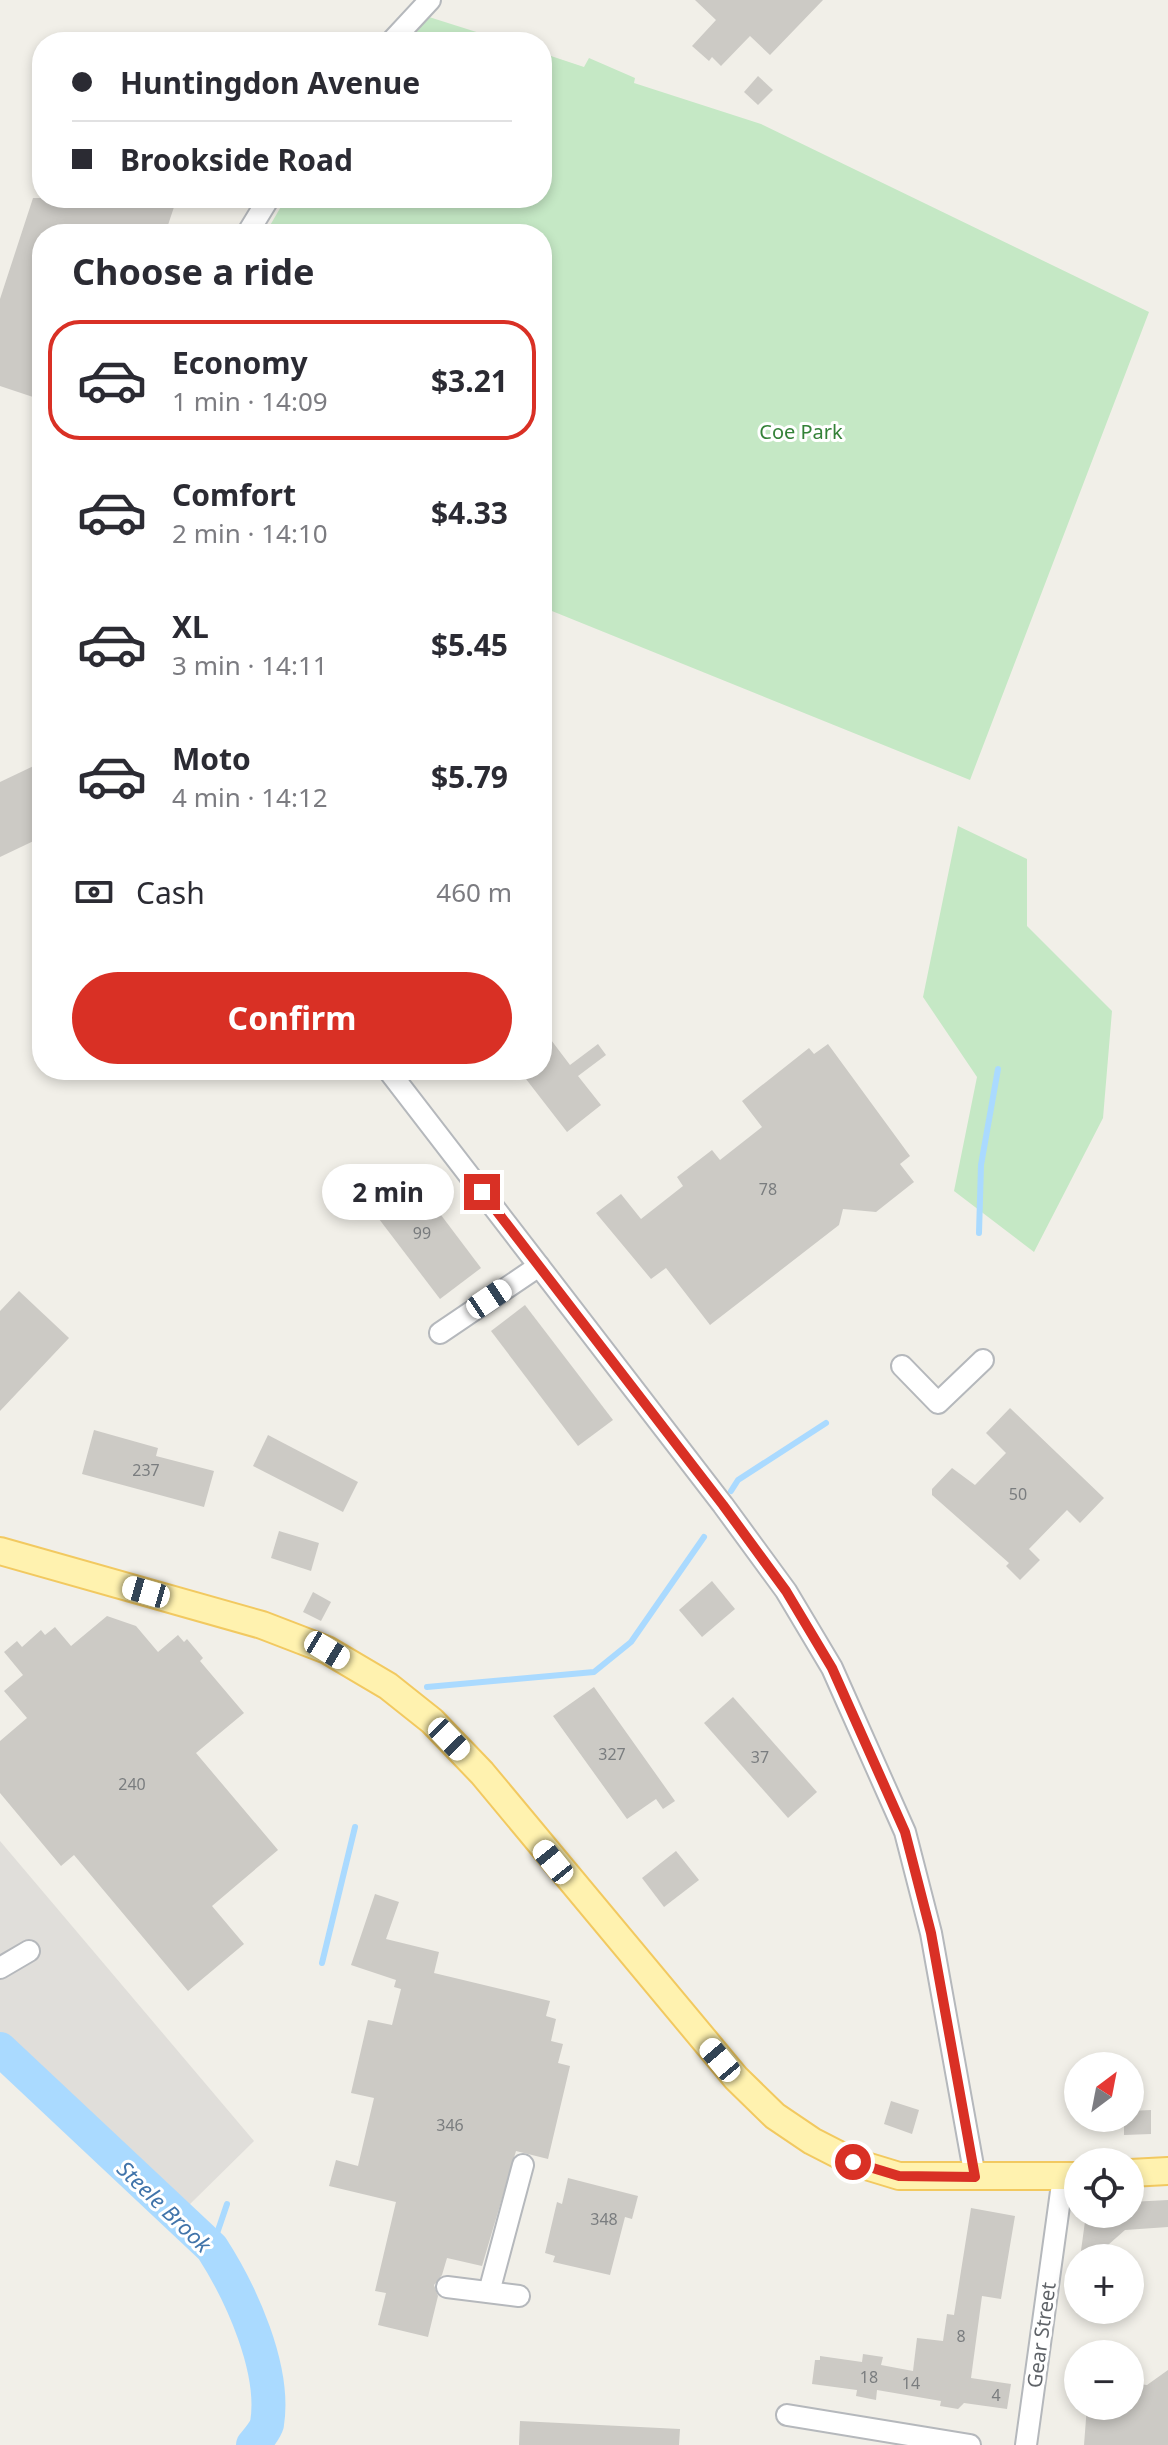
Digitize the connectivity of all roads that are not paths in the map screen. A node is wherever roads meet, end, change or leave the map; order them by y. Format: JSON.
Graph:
{"nodes":[{"id":1,"x":430,"y":0,"type":"edge"},
{"id":2,"x":400,"y":32,"type":"edge"},
{"id":3,"x":396,"y":1080,"type":"edge"},
{"id":4,"x":539,"y":1266,"type":"junction"},
{"id":5,"x":440,"y":1333,"type":"dead end"},
{"id":6,"x":983,"y":1360,"type":"dead end"},
{"id":7,"x":902,"y":1366,"type":"dead end"},
{"id":8,"x":0,"y":1551,"type":"edge"},
{"id":9,"x":29,"y":1951,"type":"dead end"},
{"id":10,"x":0,"y":1968,"type":"edge"},
{"id":11,"x":523,"y":2165,"type":"dead end"},
{"id":12,"x":1168,"y":2171,"type":"edge"},
{"id":13,"x":1144,"y":2172,"type":"edge"},
{"id":14,"x":975,"y":2177,"type":"junction"},
{"id":15,"x":1064,"y":2177,"type":"edge"},
{"id":16,"x":1064,"y":2214,"type":"edge"},
{"id":17,"x":447,"y":2287,"type":"dead end"},
{"id":18,"x":489,"y":2292,"type":"junction"},
{"id":19,"x":519,"y":2296,"type":"dead end"},
{"id":20,"x":787,"y":2415,"type":"dead end"},
{"id":21,"x":970,"y":2445,"type":"edge"},
{"id":22,"x":1026,"y":2445,"type":"edge"}],
"edges":[{"from":1,"to":2,"type":"street"},
{"from":3,"to":4,"type":"street"},
{"from":4,"to":5,"type":"street"},
{"from":4,"to":14,"type":"street"},
{"from":6,"to":7,"type":"street"},
{"from":8,"to":14,"type":"main road"},
{"from":9,"to":10,"type":"street"},
{"from":11,"to":18,"type":"street"},
{"from":12,"to":13,"type":"main road"},
{"from":14,"to":15,"type":"main road"},
{"from":16,"to":22,"type":"street","name":"Gear Street"},
{"from":17,"to":18,"type":"street"},
{"from":18,"to":19,"type":"street"},
{"from":20,"to":21,"type":"street"}]}
